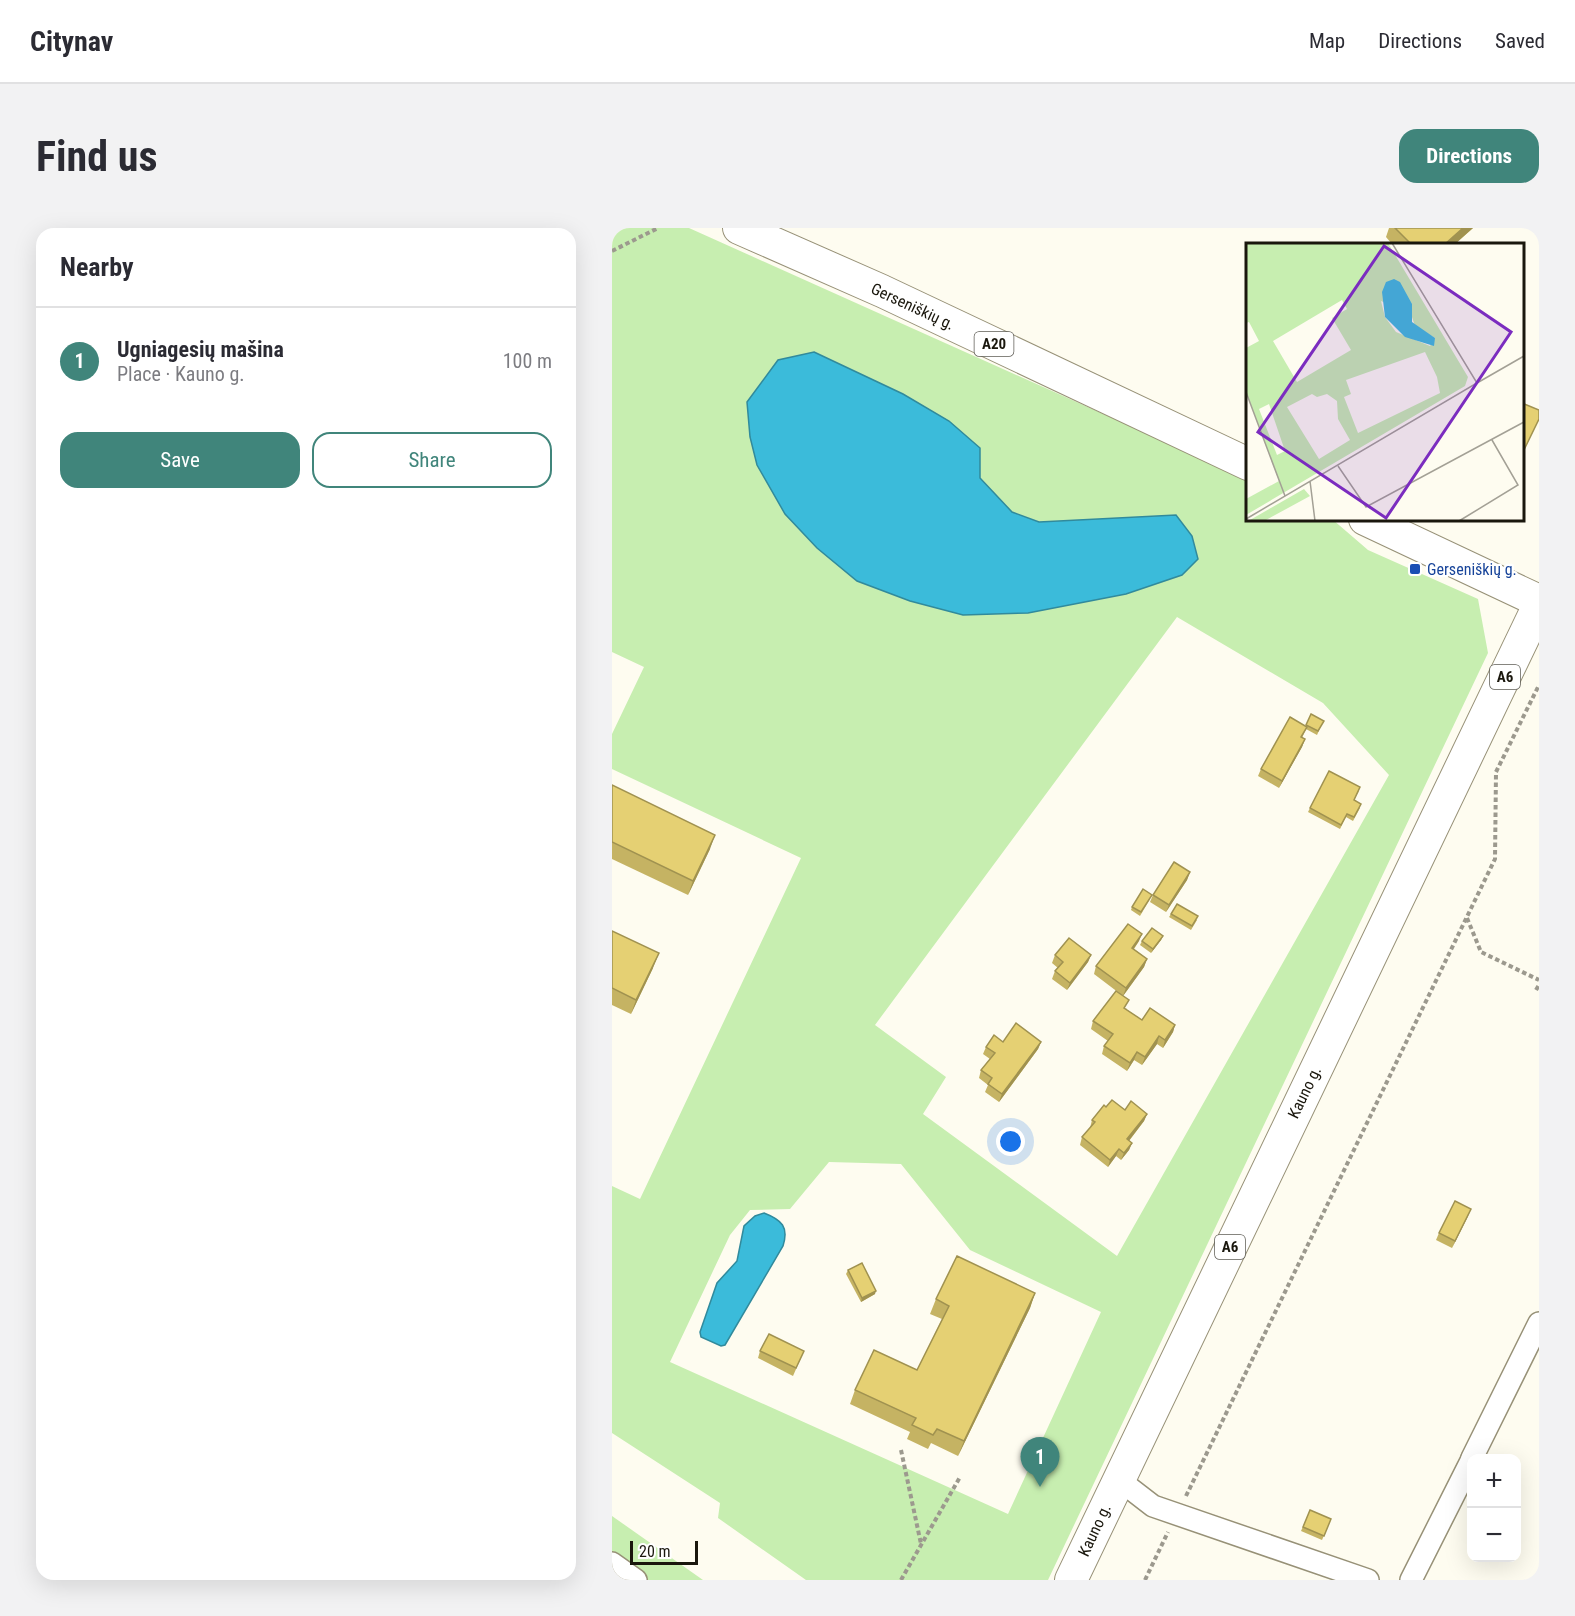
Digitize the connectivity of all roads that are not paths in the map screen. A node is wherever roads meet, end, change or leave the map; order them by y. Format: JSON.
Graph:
{"nodes":[{"id":1,"x":739,"y":228,"type":"edge"},
{"id":2,"x":1246,"y":463,"type":"edge"},
{"id":3,"x":1367,"y":520,"type":"edge"},
{"id":4,"x":1539,"y":603,"type":"edge"},
{"id":5,"x":1539,"y":1323,"type":"edge"},
{"id":6,"x":1474,"y":1454,"type":"edge"},
{"id":7,"x":1467,"y":1469,"type":"edge"},
{"id":8,"x":1118,"y":1479,"type":"junction"},
{"id":9,"x":612,"y":1563,"type":"edge"},
{"id":10,"x":636,"y":1580,"type":"edge"},
{"id":11,"x":1071,"y":1580,"type":"edge"},
{"id":12,"x":1368,"y":1580,"type":"edge"},
{"id":13,"x":1411,"y":1580,"type":"edge"}],
"edges":[{"from":1,"to":2,"type":"highway","name":"Gerseniškių g.","number":"A20"},
{"from":3,"to":4,"type":"highway"},
{"from":4,"to":8,"type":"highway","name":"Kauno g.","number":"A6"},
{"from":5,"to":6,"type":"street"},
{"from":7,"to":13,"type":"street"},
{"from":8,"to":11,"type":"highway","name":"Kauno g.","number":"A6"},
{"from":8,"to":12,"type":"street"},
{"from":9,"to":10,"type":"street"}]}
